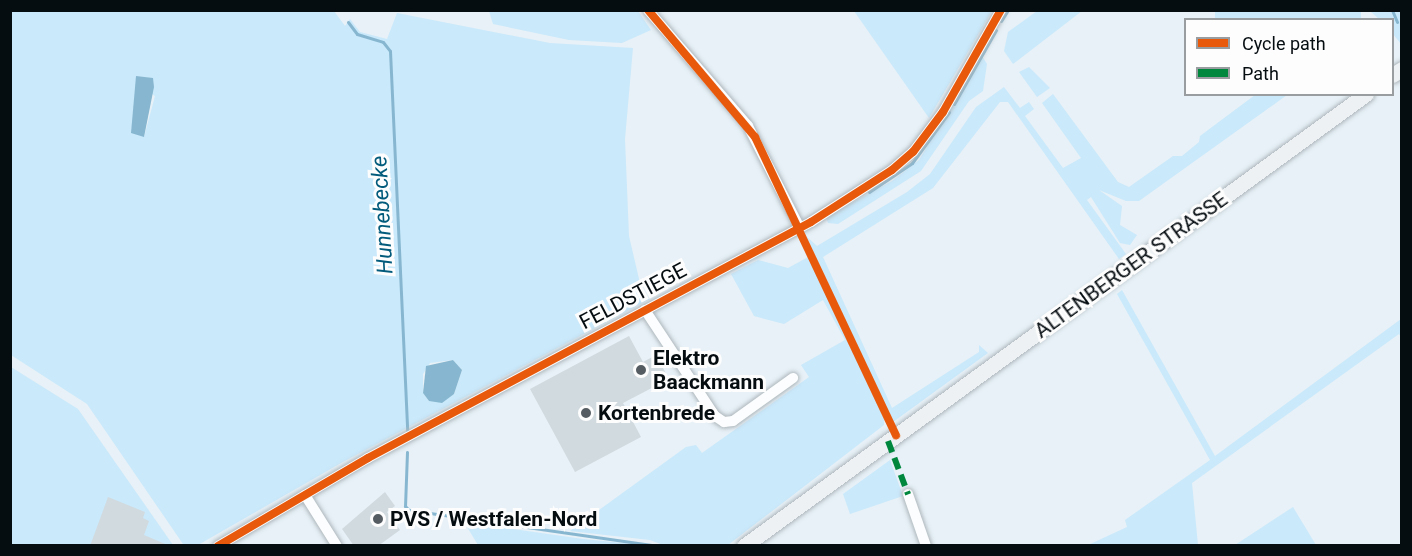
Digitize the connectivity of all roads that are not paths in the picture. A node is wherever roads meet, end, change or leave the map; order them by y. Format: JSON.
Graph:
{"nodes":[{"id":1,"x":648,"y":10,"type":"edge"},
{"id":2,"x":1001,"y":10,"type":"edge"},
{"id":3,"x":1363,"y":96,"type":"edge"},
{"id":4,"x":800,"y":228,"type":"junction"},
{"id":5,"x":645,"y":310,"type":"junction"},
{"id":6,"x":793,"y":378,"type":"dead end"},
{"id":7,"x":908,"y":494,"type":"dead end"},
{"id":8,"x":305,"y":495,"type":"junction"},
{"id":9,"x":218,"y":546,"type":"edge"},
{"id":10,"x":337,"y":546,"type":"edge"},
{"id":11,"x":744,"y":546,"type":"edge"},
{"id":12,"x":926,"y":546,"type":"edge"}],
"edges":[{"from":1,"to":4,"type":"street"},
{"from":2,"to":4,"type":"street","name":"FELDSTIEGE"},
{"from":3,"to":11,"type":"main road","name":"ALTENBERGER STRASSE"},
{"from":4,"to":5,"type":"street","name":"FELDSTIEGE"},
{"from":5,"to":6,"type":"street","name":"FELDSTIEGE"},
{"from":5,"to":8,"type":"street","name":"FELDSTIEGE"},
{"from":7,"to":12,"type":"street"},
{"from":8,"to":9,"type":"street","name":"FELDSTIEGE"},
{"from":8,"to":10,"type":"street"}]}
